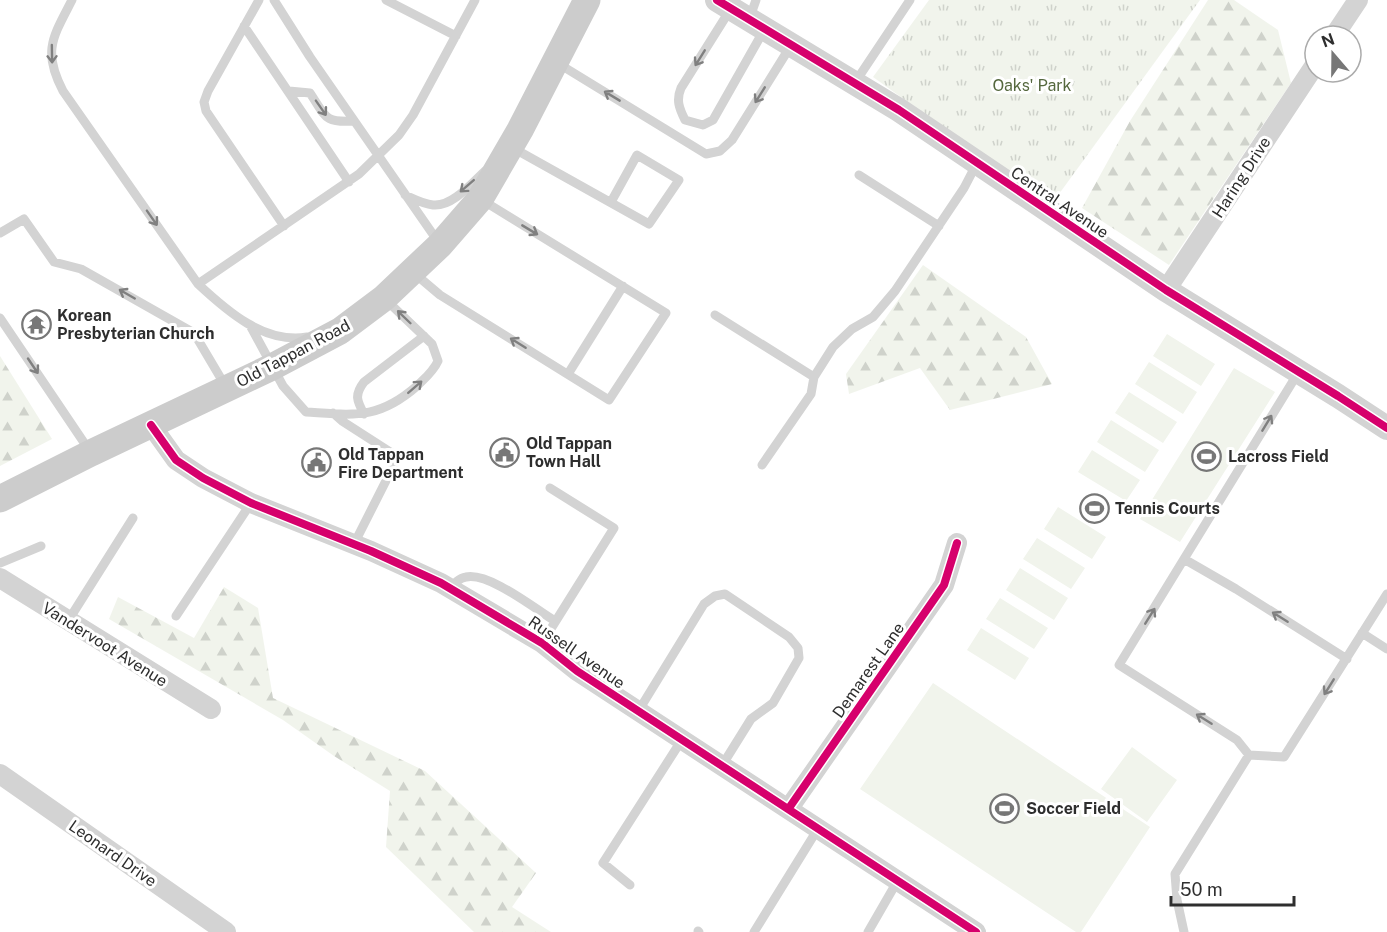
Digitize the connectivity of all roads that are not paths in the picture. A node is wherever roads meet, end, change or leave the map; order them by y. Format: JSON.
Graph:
{"nodes":[{"id":1,"x":72,"y":0,"type":"edge"},
{"id":2,"x":259,"y":0,"type":"edge"},
{"id":3,"x":274,"y":0,"type":"edge"},
{"id":4,"x":386,"y":0,"type":"edge"},
{"id":5,"x":475,"y":0,"type":"edge"},
{"id":6,"x":587,"y":0,"type":"edge"},
{"id":7,"x":910,"y":0,"type":"edge"},
{"id":8,"x":1358,"y":0,"type":"edge"},
{"id":9,"x":744,"y":11,"type":"edge"},
{"id":10,"x":1342,"y":24,"type":"edge"},
{"id":11,"x":244,"y":26,"type":"junction"},
{"id":12,"x":456,"y":36,"type":"junction"},
{"id":13,"x":792,"y":45,"type":"junction"},
{"id":14,"x":555,"y":62,"type":"junction"},
{"id":15,"x":1303,"y":82,"type":"edge"},
{"id":16,"x":854,"y":83,"type":"junction"},
{"id":17,"x":289,"y":90,"type":"junction"},
{"id":18,"x":354,"y":121,"type":"junction"},
{"id":19,"x":510,"y":147,"type":"junction"},
{"id":20,"x":378,"y":157,"type":"junction"},
{"id":21,"x":977,"y":163,"type":"junction"},
{"id":22,"x":859,"y":175,"type":"dead end"},
{"id":23,"x":349,"y":182,"type":"junction"},
{"id":24,"x":405,"y":195,"type":"junction"},
{"id":25,"x":480,"y":199,"type":"junction"},
{"id":26,"x":611,"y":202,"type":"junction"},
{"id":27,"x":284,"y":226,"type":"junction"},
{"id":28,"x":939,"y":226,"type":"junction"},
{"id":29,"x":0,"y":233,"type":"edge"},
{"id":30,"x":440,"y":245,"type":"junction"},
{"id":31,"x":412,"y":272,"type":"junction"},
{"id":32,"x":198,"y":284,"type":"junction"},
{"id":33,"x":623,"y":286,"type":"junction"},
{"id":34,"x":1166,"y":290,"type":"junction"},
{"id":35,"x":384,"y":298,"type":"junction"},
{"id":36,"x":715,"y":315,"type":"dead end"},
{"id":37,"x":0,"y":318,"type":"edge"},
{"id":38,"x":251,"y":327,"type":"junction"},
{"id":39,"x":340,"y":331,"type":"junction"},
{"id":40,"x":424,"y":336,"type":"junction"},
{"id":41,"x":272,"y":367,"type":"junction"},
{"id":42,"x":1299,"y":371,"type":"junction"},
{"id":43,"x":568,"y":374,"type":"junction"},
{"id":44,"x":814,"y":377,"type":"junction"},
{"id":45,"x":227,"y":389,"type":"junction"},
{"id":46,"x":333,"y":413,"type":"junction"},
{"id":47,"x":364,"y":414,"type":"junction"},
{"id":48,"x":151,"y":425,"type":"junction"},
{"id":49,"x":1387,"y":428,"type":"edge"},
{"id":50,"x":91,"y":453,"type":"junction"},
{"id":51,"x":762,"y":465,"type":"dead end"},
{"id":52,"x":550,"y":488,"type":"dead end"},
{"id":53,"x":0,"y":499,"type":"edge"},
{"id":54,"x":251,"y":503,"type":"junction"},
{"id":55,"x":133,"y":518,"type":"dead end"},
{"id":56,"x":957,"y":543,"type":"dead end"},
{"id":57,"x":354,"y":544,"type":"junction"},
{"id":58,"x":41,"y":546,"type":"dead end"},
{"id":59,"x":1184,"y":559,"type":"junction"},
{"id":60,"x":0,"y":563,"type":"edge"},
{"id":61,"x":0,"y":578,"type":"edge"},
{"id":62,"x":451,"y":588,"type":"junction"},
{"id":63,"x":1387,"y":594,"type":"edge"},
{"id":64,"x":176,"y":616,"type":"dead end"},
{"id":65,"x":68,"y":621,"type":"junction"},
{"id":66,"x":555,"y":621,"type":"junction"},
{"id":67,"x":1362,"y":633,"type":"junction"},
{"id":68,"x":542,"y":643,"type":"junction"},
{"id":69,"x":1387,"y":650,"type":"edge"},
{"id":70,"x":1347,"y":659,"type":"junction"},
{"id":71,"x":211,"y":709,"type":"dead end"},
{"id":72,"x":639,"y":710,"type":"junction"},
{"id":73,"x":683,"y":738,"type":"junction"},
{"id":74,"x":1249,"y":755,"type":"junction"},
{"id":75,"x":723,"y":764,"type":"junction"},
{"id":76,"x":0,"y":774,"type":"edge"},
{"id":77,"x":789,"y":808,"type":"junction"},
{"id":78,"x":819,"y":827,"type":"junction"},
{"id":79,"x":898,"y":880,"type":"junction"},
{"id":80,"x":630,"y":885,"type":"dead end"},
{"id":81,"x":226,"y":932,"type":"edge"},
{"id":82,"x":754,"y":932,"type":"edge"},
{"id":83,"x":868,"y":932,"type":"edge"},
{"id":84,"x":976,"y":932,"type":"edge"},
{"id":85,"x":1184,"y":932,"type":"edge"}],
"edges":[{"from":1,"to":32,"type":"lane","one_way":true},
{"from":2,"to":11,"type":"lane"},
{"from":3,"to":18,"type":"lane"},
{"from":4,"to":12,"type":"lane"},
{"from":5,"to":12,"type":"lane"},
{"from":6,"to":14,"type":"main road","name":"Old Tappan Road"},
{"from":7,"to":16,"type":"lane"},
{"from":8,"to":10,"type":"street"},
{"from":9,"to":9,"type":"lane","one_way":true},
{"from":9,"to":13,"type":"street","name":"Central Avenue"},
{"from":11,"to":17,"type":"lane"},
{"from":11,"to":27,"type":"lane"},
{"from":12,"to":20,"type":"lane"},
{"from":13,"to":14,"type":"lane","one_way":true},
{"from":13,"to":16,"type":"street","name":"Central Avenue"},
{"from":14,"to":19,"type":"main road","name":"Old Tappan Road"},
{"from":15,"to":34,"type":"street","name":"Haring Drive"},
{"from":16,"to":21,"type":"street","name":"Central Avenue"},
{"from":17,"to":18,"type":"lane","one_way":true},
{"from":17,"to":23,"type":"lane"},
{"from":18,"to":20,"type":"lane"},
{"from":19,"to":24,"type":"lane","one_way":true},
{"from":19,"to":25,"type":"main road","name":"Old Tappan Road"},
{"from":19,"to":26,"type":"lane"},
{"from":20,"to":23,"type":"lane"},
{"from":20,"to":24,"type":"lane"},
{"from":21,"to":28,"type":"lane"},
{"from":21,"to":34,"type":"street","name":"Central Avenue"},
{"from":22,"to":28,"type":"lane"},
{"from":23,"to":27,"type":"lane"},
{"from":24,"to":30,"type":"lane"},
{"from":25,"to":30,"type":"main road","name":"Old Tappan Road"},
{"from":25,"to":33,"type":"lane","one_way":true},
{"from":26,"to":26,"type":"lane"},
{"from":27,"to":32,"type":"lane"},
{"from":28,"to":44,"type":"lane"},
{"from":45,"to":29,"type":"lane","one_way":true},
{"from":30,"to":31,"type":"main road","name":"Old Tappan Road"},
{"from":31,"to":35,"type":"main road","name":"Old Tappan Road"},
{"from":43,"to":31,"type":"lane","one_way":true},
{"from":32,"to":38,"type":"lane"},
{"from":33,"to":43,"type":"lane"},
{"from":33,"to":43,"type":"lane"},
{"from":34,"to":42,"type":"street","name":"Central Avenue"},
{"from":35,"to":39,"type":"main road","name":"Old Tappan Road"},
{"from":40,"to":35,"type":"lane","one_way":true},
{"from":36,"to":44,"type":"lane"},
{"from":37,"to":50,"type":"lane","one_way":true},
{"from":38,"to":39,"type":"lane"},
{"from":38,"to":41,"type":"lane"},
{"from":39,"to":41,"type":"main road","name":"Old Tappan Road"},
{"from":40,"to":47,"type":"lane"},
{"from":47,"to":40,"type":"lane","one_way":true},
{"from":41,"to":45,"type":"main road","name":"Old Tappan Road"},
{"from":41,"to":46,"type":"lane"},
{"from":42,"to":49,"type":"street","name":"Central Avenue"},
{"from":59,"to":42,"type":"lane","one_way":true},
{"from":44,"to":51,"type":"lane"},
{"from":45,"to":48,"type":"main road","name":"Old Tappan Road"},
{"from":46,"to":47,"type":"lane"},
{"from":46,"to":57,"type":"lane"},
{"from":48,"to":50,"type":"main road","name":"Old Tappan Road"},
{"from":48,"to":54,"type":"street","name":"Russell Avenue"},
{"from":50,"to":53,"type":"main road","name":"Old Tappan Road"},
{"from":52,"to":66,"type":"lane"},
{"from":54,"to":57,"type":"street","name":"Russell Avenue"},
{"from":54,"to":64,"type":"lane"},
{"from":55,"to":65,"type":"lane"},
{"from":56,"to":77,"type":"street","name":"Demarest Lane"},
{"from":57,"to":62,"type":"street","name":"Russell Avenue"},
{"from":58,"to":60,"type":"lane"},
{"from":70,"to":59,"type":"lane","one_way":true},
{"from":74,"to":59,"type":"lane","one_way":true},
{"from":61,"to":65,"type":"street","name":"Vandervoot Avenue"},
{"from":62,"to":66,"type":"lane"},
{"from":62,"to":68,"type":"street","name":"Russell Avenue"},
{"from":63,"to":67,"type":"lane"},
{"from":65,"to":71,"type":"street","name":"Vandervoot Avenue"},
{"from":66,"to":68,"type":"lane"},
{"from":67,"to":69,"type":"lane"},
{"from":67,"to":70,"type":"lane"},
{"from":68,"to":72,"type":"street","name":"Russell Avenue"},
{"from":70,"to":74,"type":"lane","one_way":true},
{"from":72,"to":73,"type":"street","name":"Russell Avenue"},
{"from":72,"to":75,"type":"lane"},
{"from":73,"to":75,"type":"street","name":"Russell Avenue"},
{"from":73,"to":80,"type":"lane"},
{"from":74,"to":85,"type":"lane"},
{"from":75,"to":77,"type":"street","name":"Russell Avenue"},
{"from":76,"to":81,"type":"street","name":"Leonard Drive"},
{"from":77,"to":78,"type":"street","name":"Russell Avenue"},
{"from":78,"to":79,"type":"street","name":"Russell Avenue"},
{"from":78,"to":82,"type":"lane"},
{"from":79,"to":83,"type":"lane"},
{"from":79,"to":84,"type":"street","name":"Russell Avenue"}]}
